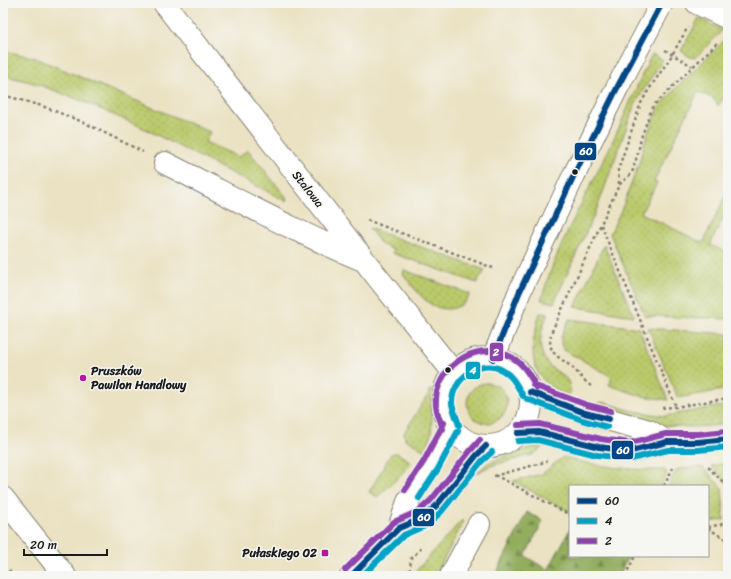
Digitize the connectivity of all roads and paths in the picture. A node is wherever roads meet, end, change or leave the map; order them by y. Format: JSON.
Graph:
{"nodes":[{"id":1,"x":164,"y":3,"type":"edge"},
{"id":2,"x":662,"y":3,"type":"edge"},
{"id":3,"x":694,"y":13,"type":"edge"},
{"id":4,"x":724,"y":18,"type":"edge"},
{"id":5,"x":662,"y":49,"type":"dead end"},
{"id":6,"x":672,"y":55,"type":"junction"},
{"id":7,"x":692,"y":66,"type":"junction"},
{"id":8,"x":3,"y":95,"type":"edge"},
{"id":9,"x":165,"y":163,"type":"joint"},
{"id":10,"x":619,"y":185,"type":"junction"},
{"id":11,"x":360,"y":219,"type":"dead end"},
{"id":12,"x":601,"y":225,"type":"junction"},
{"id":13,"x":365,"y":261,"type":"junction"},
{"id":14,"x":493,"y":268,"type":"dead end"},
{"id":15,"x":493,"y":359,"type":"junction"},
{"id":16,"x":454,"y":373,"type":"junction"},
{"id":17,"x":586,"y":382,"type":"dead end"},
{"id":18,"x":530,"y":392,"type":"junction"},
{"id":19,"x":728,"y":398,"type":"edge"},
{"id":20,"x":451,"y":427,"type":"junction"},
{"id":21,"x":518,"y":433,"type":"junction"},
{"id":22,"x":728,"y":439,"type":"edge"},
{"id":23,"x":667,"y":442,"type":"junction"},
{"id":24,"x":486,"y":446,"type":"junction"},
{"id":25,"x":551,"y":459,"type":"dead end"},
{"id":26,"x":703,"y":463,"type":"dead end"},
{"id":27,"x":675,"y":464,"type":"dead end"},
{"id":28,"x":495,"y":475,"type":"junction"},
{"id":29,"x":489,"y":478,"type":"dead end"},
{"id":30,"x":664,"y":485,"type":"edge"},
{"id":31,"x":3,"y":498,"type":"edge"},
{"id":32,"x":728,"y":508,"type":"edge"},
{"id":33,"x":569,"y":514,"type":"edge"},
{"id":34,"x":728,"y":523,"type":"edge"},
{"id":35,"x":479,"y":524,"type":"dead end"},
{"id":36,"x":709,"y":527,"type":"edge"},
{"id":37,"x":399,"y":528,"type":"junction"},
{"id":38,"x":709,"y":528,"type":"edge"},
{"id":39,"x":728,"y":541,"type":"edge"},
{"id":40,"x":423,"y":546,"type":"dead end"},
{"id":41,"x":634,"y":557,"type":"edge"},
{"id":42,"x":12,"y":569,"type":"dead end"},
{"id":43,"x":4,"y":576,"type":"edge"},
{"id":44,"x":65,"y":576,"type":"edge"},
{"id":45,"x":351,"y":576,"type":"edge"},
{"id":46,"x":406,"y":576,"type":"edge"},
{"id":47,"x":451,"y":576,"type":"edge"},
{"id":48,"x":625,"y":576,"type":"edge"}],
"edges":[{"from":1,"to":13,"type":"street","name":"Stalowa"},
{"from":2,"to":15,"type":"street"},
{"from":3,"to":4,"type":"street"},
{"from":3,"to":6,"type":"path"},
{"from":4,"to":7,"type":"path"},
{"from":5,"to":6,"type":"path"},
{"from":6,"to":7,"type":"path"},
{"from":6,"to":10,"type":"path"},
{"from":7,"to":10,"type":"path"},
{"from":8,"to":9,"type":"path"},
{"from":9,"to":13,"type":"street"},
{"from":10,"to":12,"type":"path"},
{"from":11,"to":14,"type":"path"},
{"from":12,"to":17,"type":"path"},
{"from":12,"to":19,"type":"path"},
{"from":13,"to":16,"type":"street","name":"Stalowa"},
{"from":15,"to":16,"type":"street"},
{"from":15,"to":18,"type":"street"},
{"from":16,"to":20,"type":"street"},
{"from":18,"to":21,"type":"street"},
{"from":18,"to":23,"type":"street"},
{"from":20,"to":24,"type":"street"},
{"from":20,"to":37,"type":"street"},
{"from":21,"to":23,"type":"street"},
{"from":21,"to":24,"type":"street"},
{"from":22,"to":23,"type":"street"},
{"from":24,"to":37,"type":"street"},
{"from":25,"to":28,"type":"path"},
{"from":26,"to":32,"type":"path"},
{"from":27,"to":30,"type":"path"},
{"from":28,"to":29,"type":"path"},
{"from":28,"to":33,"type":"path"},
{"from":31,"to":44,"type":"street"},
{"from":34,"to":36,"type":"path"},
{"from":35,"to":47,"type":"street"},
{"from":37,"to":45,"type":"street"},
{"from":38,"to":39,"type":"path"},
{"from":40,"to":46,"type":"path"},
{"from":41,"to":48,"type":"path"},
{"from":42,"to":43,"type":"path"}]}
